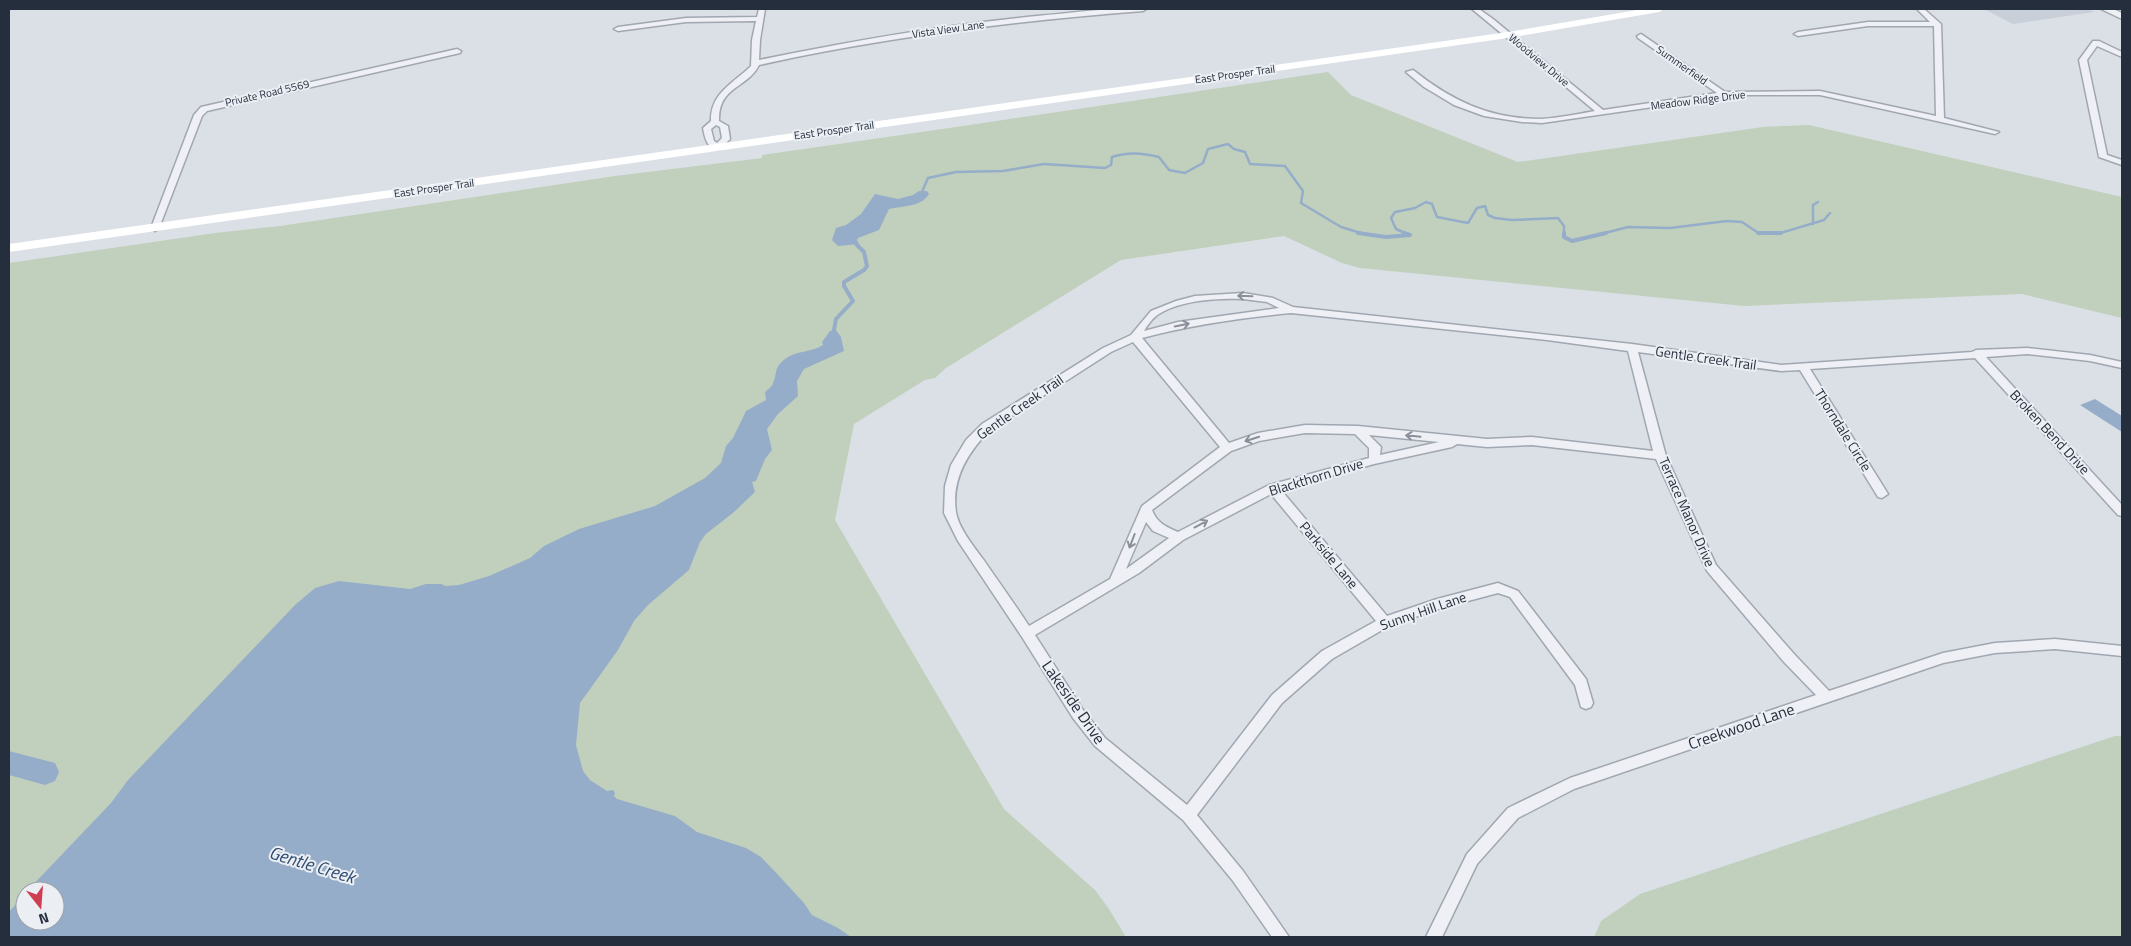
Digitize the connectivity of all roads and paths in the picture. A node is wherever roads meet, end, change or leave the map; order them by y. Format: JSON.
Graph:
{"nodes":[{"id":1,"x":762,"y":9,"type":"edge"},
{"id":2,"x":1143,"y":9,"type":"edge"},
{"id":3,"x":1475,"y":9,"type":"edge"},
{"id":4,"x":1659,"y":9,"type":"edge"},
{"id":5,"x":1920,"y":9,"type":"edge"},
{"id":6,"x":2106,"y":9,"type":"edge"},
{"id":7,"x":2122,"y":16,"type":"edge"},
{"id":8,"x":759,"y":19,"type":"junction"},
{"id":9,"x":1938,"y":24,"type":"junction"},
{"id":10,"x":618,"y":29,"type":"dead end"},
{"id":11,"x":1798,"y":34,"type":"dead end"},
{"id":12,"x":1508,"y":35,"type":"junction"},
{"id":13,"x":1641,"y":36,"type":"dead end"},
{"id":14,"x":457,"y":51,"type":"dead end"},
{"id":15,"x":2122,"y":55,"type":"edge"},
{"id":16,"x":756,"y":63,"type":"junction"},
{"id":17,"x":1410,"y":72,"type":"dead end"},
{"id":18,"x":1723,"y":94,"type":"junction"},
{"id":19,"x":1602,"y":113,"type":"junction"},
{"id":20,"x":1940,"y":120,"type":"junction"},
{"id":21,"x":715,"y":122,"type":"junction"},
{"id":22,"x":1995,"y":132,"type":"dead end"},
{"id":23,"x":717,"y":147,"type":"junction"},
{"id":24,"x":2122,"y":162,"type":"edge"},
{"id":25,"x":155,"y":228,"type":"junction"},
{"id":26,"x":9,"y":248,"type":"edge"},
{"id":27,"x":1291,"y":310,"type":"junction"},
{"id":28,"x":1135,"y":337,"type":"junction"},
{"id":29,"x":1632,"y":347,"type":"junction"},
{"id":30,"x":1976,"y":353,"type":"junction"},
{"id":31,"x":2122,"y":365,"type":"edge"},
{"id":32,"x":1803,"y":368,"type":"junction"},
{"id":33,"x":1358,"y":430,"type":"junction"},
{"id":34,"x":1461,"y":440,"type":"junction"},
{"id":35,"x":1227,"y":448,"type":"junction"},
{"id":36,"x":1660,"y":456,"type":"junction"},
{"id":37,"x":1374,"y":460,"type":"junction"},
{"id":38,"x":1273,"y":488,"type":"junction"},
{"id":39,"x":1882,"y":494,"type":"dead end"},
{"id":40,"x":1146,"y":509,"type":"junction"},
{"id":41,"x":2122,"y":512,"type":"edge"},
{"id":42,"x":950,"y":513,"type":"joint"},
{"id":43,"x":1179,"y":536,"type":"junction"},
{"id":44,"x":1116,"y":579,"type":"junction"},
{"id":45,"x":1385,"y":622,"type":"junction"},
{"id":46,"x":1027,"y":633,"type":"junction"},
{"id":47,"x":2122,"y":651,"type":"edge"},
{"id":48,"x":1826,"y":697,"type":"junction"},
{"id":49,"x":1586,"y":703,"type":"dead end"},
{"id":50,"x":1188,"y":815,"type":"junction"},
{"id":51,"x":1281,"y":937,"type":"edge"},
{"id":52,"x":1434,"y":937,"type":"edge"}],
"edges":[{"from":1,"to":8,"type":"street"},
{"from":2,"to":16,"type":"street","name":"Vista View Lane"},
{"from":3,"to":12,"type":"street","name":"Woodview Drive"},
{"from":4,"to":12,"type":"main road","name":"East Prosper Trail"},
{"from":5,"to":9,"type":"street"},
{"from":6,"to":7,"type":"street"},
{"from":8,"to":10,"type":"street"},
{"from":8,"to":16,"type":"street"},
{"from":9,"to":11,"type":"street"},
{"from":9,"to":20,"type":"street"},
{"from":12,"to":19,"type":"street","name":"Woodview Drive"},
{"from":12,"to":23,"type":"main road","name":"East Prosper Trail"},
{"from":13,"to":18,"type":"street","name":"Summerfield"},
{"from":14,"to":25,"type":"street","name":"Private Road 5569"},
{"from":15,"to":24,"type":"street"},
{"from":16,"to":21,"type":"street"},
{"from":17,"to":19,"type":"street","name":"Meadow Ridge Drive"},
{"from":18,"to":19,"type":"street","name":"Meadow Ridge Drive"},
{"from":18,"to":20,"type":"street","name":"Meadow Ridge Drive"},
{"from":20,"to":22,"type":"street","name":"Meadow Ridge Drive"},
{"from":21,"to":23,"type":"street"},
{"from":21,"to":23,"type":"street"},
{"from":23,"to":25,"type":"main road","name":"East Prosper Trail"},
{"from":25,"to":26,"type":"main road","name":"East Prosper Trail"},
{"from":28,"to":27,"type":"street","name":"Gentle Creek Trail","one_way":true},
{"from":27,"to":28,"type":"street","name":"Gentle Creek Trail","one_way":true},
{"from":27,"to":29,"type":"street","name":"Gentle Creek Trail"},
{"from":28,"to":35,"type":"street"},
{"from":28,"to":42,"type":"street","name":"Gentle Creek Trail"},
{"from":29,"to":32,"type":"street","name":"Gentle Creek Trail"},
{"from":29,"to":36,"type":"street","name":"Terrace Manor Drive"},
{"from":30,"to":31,"type":"street","name":"Gentle Creek Trail"},
{"from":30,"to":32,"type":"street","name":"Gentle Creek Trail"},
{"from":30,"to":41,"type":"street","name":"Broken Bend Drive"},
{"from":32,"to":39,"type":"street","name":"Thorndale Circle"},
{"from":34,"to":33,"type":"street","name":"Blackthorn Drive","one_way":true},
{"from":33,"to":35,"type":"street","name":"Blackthorn Drive","one_way":true},
{"from":33,"to":37,"type":"street","name":"Blackthorn Drive"},
{"from":34,"to":36,"type":"street","name":"Blackthorn Drive"},
{"from":34,"to":37,"type":"street","name":"Blackthorn Drive"},
{"from":35,"to":40,"type":"street","name":"Blackthorn Drive"},
{"from":36,"to":48,"type":"street","name":"Terrace Manor Drive"},
{"from":37,"to":38,"type":"street","name":"Blackthorn Drive"},
{"from":43,"to":38,"type":"street","name":"Blackthorn Drive","one_way":true},
{"from":38,"to":45,"type":"street","name":"Parkside Lane"},
{"from":40,"to":43,"type":"street"},
{"from":40,"to":44,"type":"street","name":"Blackthorn Drive","one_way":true},
{"from":42,"to":46,"type":"street","name":"Lakeside Drive"},
{"from":43,"to":44,"type":"street","name":"Blackthorn Drive"},
{"from":44,"to":46,"type":"street","name":"Blackthorn Drive"},
{"from":45,"to":49,"type":"street","name":"Sunny Hill Lane"},
{"from":45,"to":50,"type":"street","name":"Sunny Hill Lane"},
{"from":46,"to":50,"type":"street","name":"Lakeside Drive"},
{"from":47,"to":48,"type":"street","name":"Creekwood Lane"},
{"from":48,"to":52,"type":"street","name":"Creekwood Lane"},
{"from":50,"to":51,"type":"street","name":"Lakeside Drive"}]}
